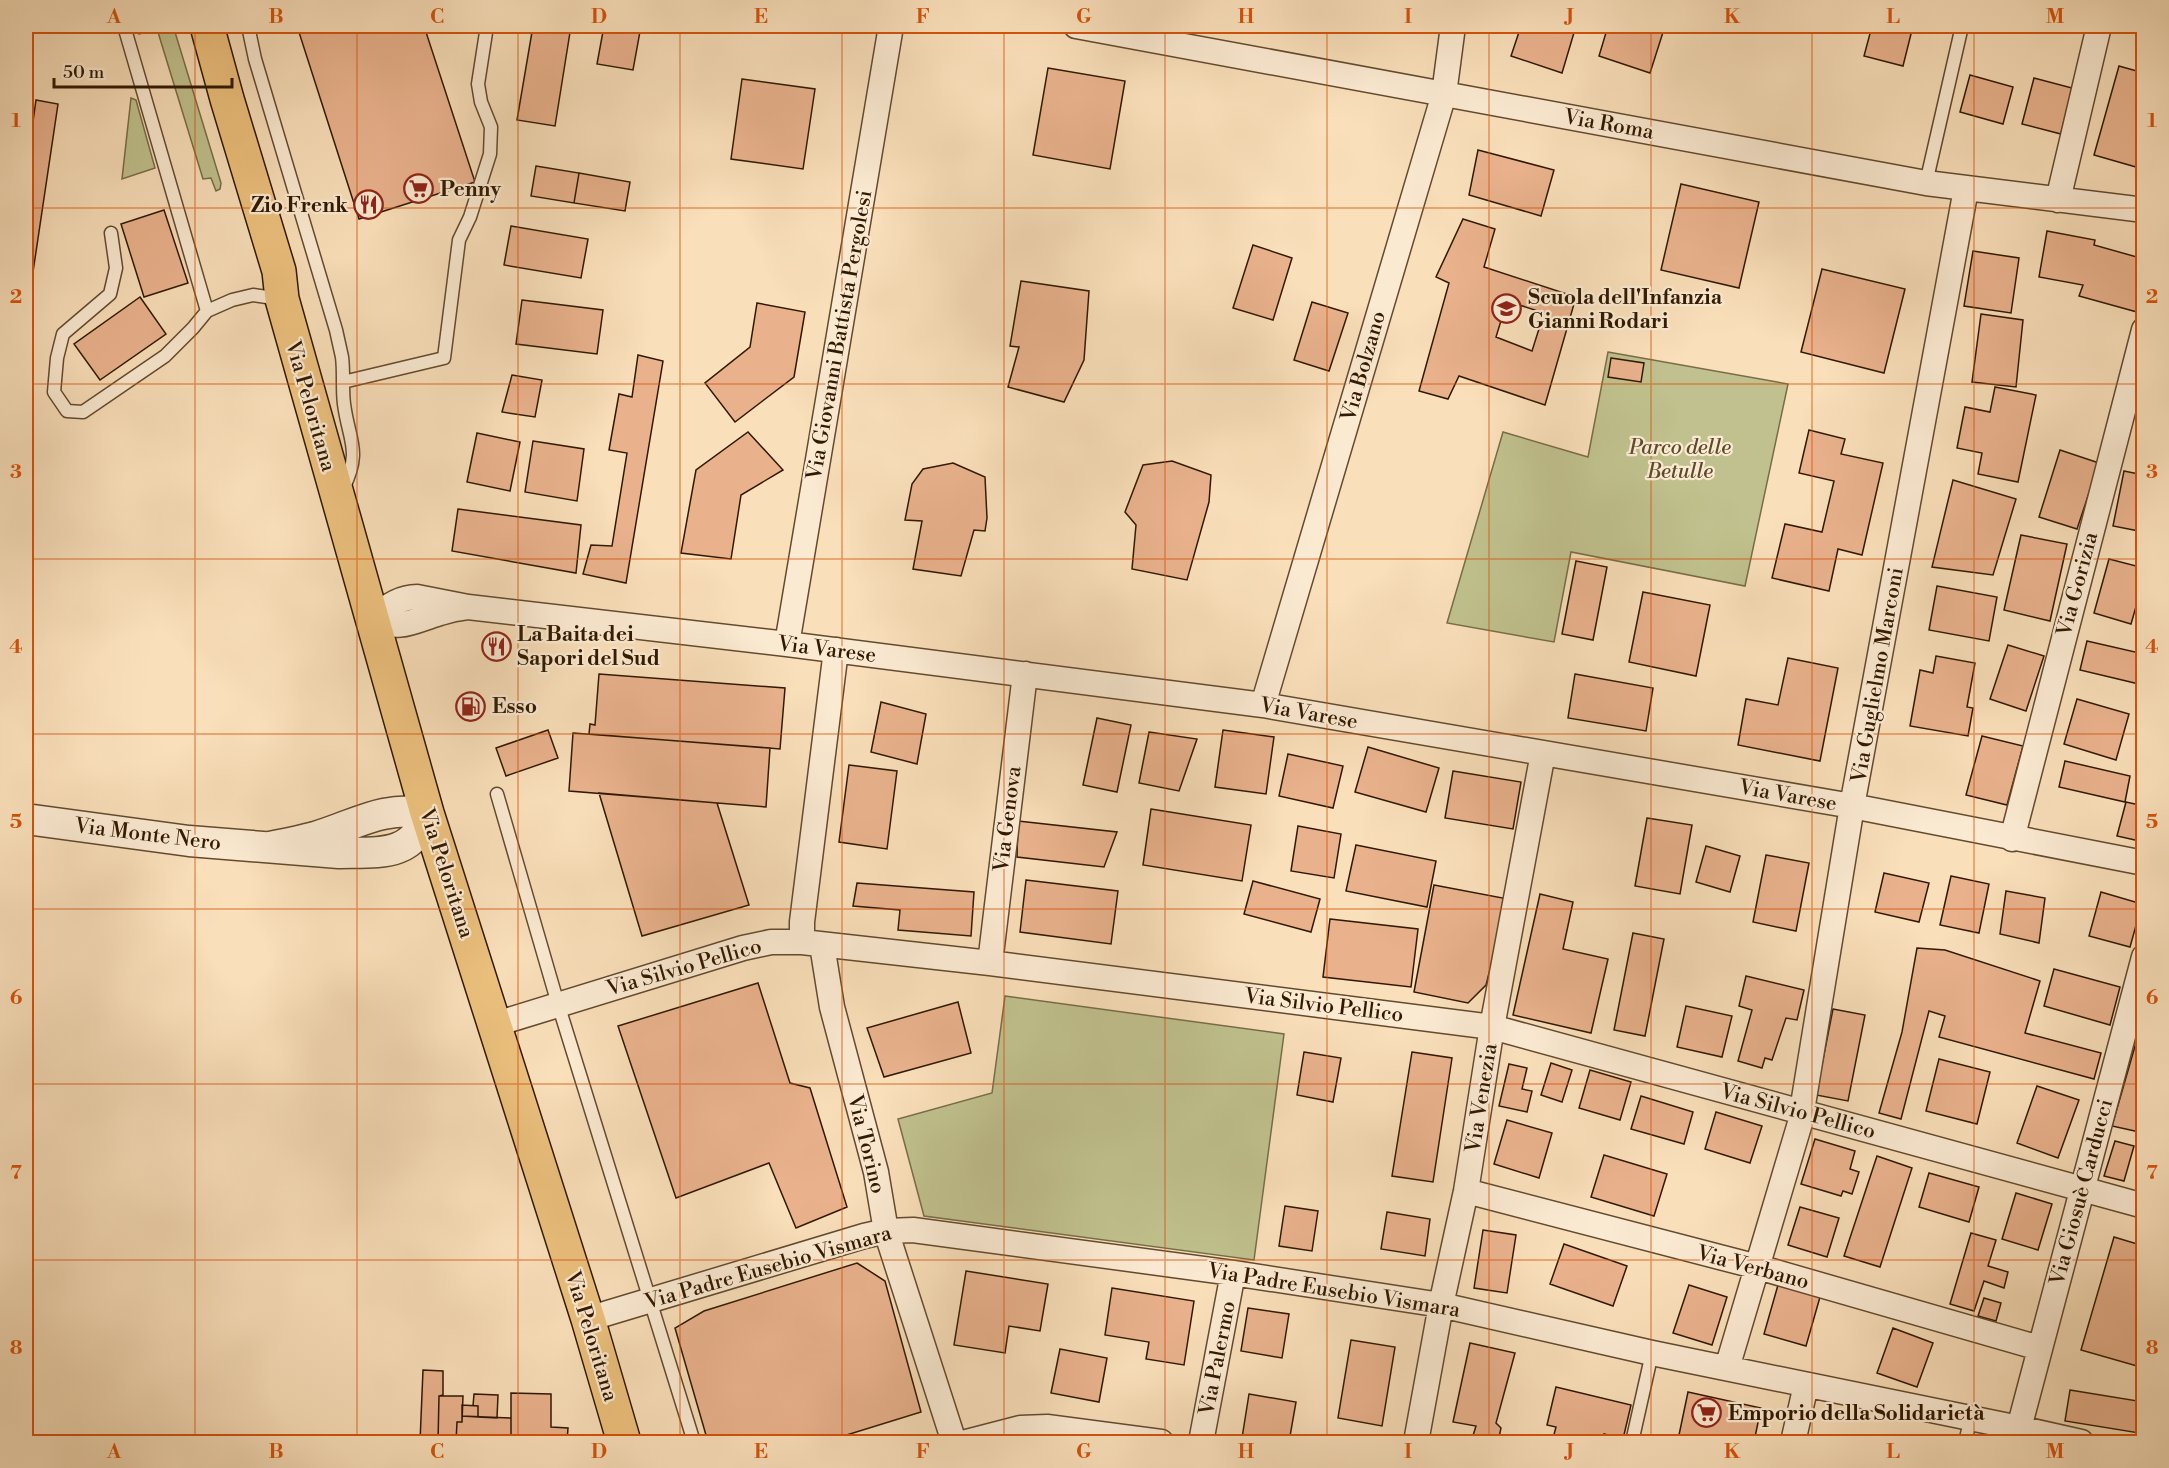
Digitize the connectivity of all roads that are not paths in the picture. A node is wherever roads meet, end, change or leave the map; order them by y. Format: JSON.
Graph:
{"nodes":[{"id":1,"x":124,"y":26,"type":"edge"},
{"id":2,"x":185,"y":26,"type":"edge"},
{"id":3,"x":207,"y":26,"type":"edge"},
{"id":4,"x":248,"y":26,"type":"edge"},
{"id":5,"x":487,"y":26,"type":"edge"},
{"id":6,"x":891,"y":26,"type":"edge"},
{"id":7,"x":1076,"y":26,"type":"edge"},
{"id":8,"x":1453,"y":26,"type":"edge"},
{"id":9,"x":1962,"y":26,"type":"edge"},
{"id":10,"x":2099,"y":26,"type":"edge"},
{"id":11,"x":1444,"y":94,"type":"junction"},
{"id":12,"x":1926,"y":183,"type":"junction"},
{"id":13,"x":1966,"y":189,"type":"junction"},
{"id":14,"x":2058,"y":200,"type":"junction"},
{"id":15,"x":2144,"y":210,"type":"edge"},
{"id":16,"x":111,"y":233,"type":"dead end"},
{"id":17,"x":282,"y":299,"type":"junction"},
{"id":18,"x":207,"y":310,"type":"junction"},
{"id":19,"x":2144,"y":330,"type":"edge"},
{"id":20,"x":344,"y":382,"type":"junction"},
{"id":21,"x":338,"y":501,"type":"junction"},
{"id":22,"x":372,"y":620,"type":"junction"},
{"id":23,"x":787,"y":644,"type":"junction"},
{"id":24,"x":836,"y":650,"type":"junction"},
{"id":25,"x":1025,"y":674,"type":"junction"},
{"id":26,"x":1263,"y":705,"type":"junction"},
{"id":27,"x":1543,"y":753,"type":"junction"},
{"id":28,"x":497,"y":794,"type":"dead end"},
{"id":29,"x":1852,"y":806,"type":"junction"},
{"id":30,"x":427,"y":813,"type":"junction"},
{"id":31,"x":26,"y":819,"type":"edge"},
{"id":32,"x":2012,"y":839,"type":"junction"},
{"id":33,"x":2144,"y":863,"type":"edge"},
{"id":34,"x":812,"y":944,"type":"junction"},
{"id":35,"x":2144,"y":957,"type":"edge"},
{"id":36,"x":990,"y":963,"type":"junction"},
{"id":37,"x":558,"y":1004,"type":"junction"},
{"id":38,"x":496,"y":1024,"type":"junction"},
{"id":39,"x":1492,"y":1027,"type":"junction"},
{"id":40,"x":1802,"y":1112,"type":"junction"},
{"id":41,"x":2083,"y":1189,"type":"junction"},
{"id":42,"x":1466,"y":1191,"type":"junction"},
{"id":43,"x":2144,"y":1206,"type":"edge"},
{"id":44,"x":886,"y":1231,"type":"junction"},
{"id":45,"x":1758,"y":1267,"type":"junction"},
{"id":46,"x":1233,"y":1273,"type":"junction"},
{"id":47,"x":651,"y":1299,"type":"junction"},
{"id":48,"x":1441,"y":1305,"type":"junction"},
{"id":49,"x":588,"y":1319,"type":"junction"},
{"id":50,"x":2039,"y":1348,"type":"junction"},
{"id":51,"x":1652,"y":1353,"type":"junction"},
{"id":52,"x":1727,"y":1368,"type":"junction"},
{"id":53,"x":1806,"y":1385,"type":"junction"},
{"id":54,"x":1971,"y":1418,"type":"junction"},
{"id":55,"x":2019,"y":1428,"type":"junction"},
{"id":56,"x":2052,"y":1439,"type":"edge"},
{"id":57,"x":624,"y":1443,"type":"edge"},
{"id":58,"x":694,"y":1443,"type":"edge"},
{"id":59,"x":954,"y":1443,"type":"edge"},
{"id":60,"x":966,"y":1443,"type":"edge"},
{"id":61,"x":1161,"y":1443,"type":"edge"},
{"id":62,"x":1201,"y":1443,"type":"edge"},
{"id":63,"x":1416,"y":1443,"type":"edge"},
{"id":64,"x":1632,"y":1443,"type":"edge"},
{"id":65,"x":1793,"y":1443,"type":"edge"},
{"id":66,"x":1965,"y":1443,"type":"edge"},
{"id":67,"x":2081,"y":1443,"type":"edge"}],
"edges":[{"from":1,"to":18,"type":"lane"},
{"from":2,"to":17,"type":"main road","name":"Via Peloritana"},
{"from":3,"to":17,"type":"main road","name":"Via Peloritana"},
{"from":4,"to":20,"type":"lane"},
{"from":5,"to":20,"type":"lane"},
{"from":6,"to":23,"type":"street","name":"Via Giovanni Battista Pergolesi"},
{"from":7,"to":11,"type":"street","name":"Via Roma"},
{"from":8,"to":11,"type":"street","name":"Via Bolzano"},
{"from":9,"to":12,"type":"lane"},
{"from":10,"to":14,"type":"street"},
{"from":11,"to":12,"type":"street","name":"Via Roma"},
{"from":11,"to":26,"type":"street","name":"Via Bolzano"},
{"from":12,"to":13,"type":"street","name":"Via Roma"},
{"from":13,"to":14,"type":"street","name":"Via Roma"},
{"from":13,"to":29,"type":"street","name":"Via Guglielmo Marconi"},
{"from":14,"to":15,"type":"street","name":"Via Roma"},
{"from":16,"to":18,"type":"lane"},
{"from":17,"to":18,"type":"lane"},
{"from":17,"to":21,"type":"main road","name":"Via Peloritana"},
{"from":19,"to":32,"type":"street","name":"Via Gorizia"},
{"from":20,"to":21,"type":"lane"},
{"from":21,"to":22,"type":"main road","name":"Via Peloritana"},
{"from":22,"to":23,"type":"street","name":"Via Varese"},
{"from":22,"to":30,"type":"main road","name":"Via Peloritana"},
{"from":23,"to":24,"type":"street","name":"Via Varese"},
{"from":24,"to":25,"type":"street","name":"Via Varese"},
{"from":24,"to":34,"type":"street","name":"Via Torino"},
{"from":25,"to":26,"type":"street","name":"Via Varese"},
{"from":25,"to":36,"type":"street","name":"Via Genova"},
{"from":26,"to":27,"type":"street","name":"Via Varese"},
{"from":27,"to":29,"type":"street","name":"Via Varese"},
{"from":27,"to":39,"type":"street","name":"Via Venezia"},
{"from":28,"to":37,"type":"lane"},
{"from":29,"to":32,"type":"street","name":"Via Varese"},
{"from":29,"to":40,"type":"street","name":"Via Guglielmo Marconi"},
{"from":30,"to":31,"type":"street","name":"Via Monte Nero"},
{"from":30,"to":38,"type":"main road","name":"Via Peloritana"},
{"from":32,"to":33,"type":"street","name":"Via Varese"},
{"from":34,"to":36,"type":"street","name":"Via Silvio Pellico"},
{"from":34,"to":37,"type":"street","name":"Via Silvio Pellico"},
{"from":34,"to":44,"type":"street","name":"Via Torino"},
{"from":35,"to":41,"type":"street","name":"Via Giosuè Carducci"},
{"from":36,"to":39,"type":"street","name":"Via Silvio Pellico"},
{"from":37,"to":38,"type":"street","name":"Via Silvio Pellico"},
{"from":37,"to":47,"type":"lane"},
{"from":38,"to":49,"type":"main road","name":"Via Peloritana"},
{"from":39,"to":40,"type":"street","name":"Via Silvio Pellico"},
{"from":39,"to":42,"type":"street","name":"Via Venezia"},
{"from":40,"to":41,"type":"street","name":"Via Silvio Pellico"},
{"from":40,"to":45,"type":"street","name":"Via Guglielmo Marconi"},
{"from":41,"to":43,"type":"street","name":"Via Silvio Pellico"},
{"from":41,"to":50,"type":"street","name":"Via Giosuè Carducci"},
{"from":42,"to":45,"type":"street","name":"Via Verbano"},
{"from":42,"to":48,"type":"street","name":"Via Venezia"},
{"from":44,"to":46,"type":"street","name":"Via Padre Eusebio Vismara"},
{"from":44,"to":47,"type":"street","name":"Via Padre Eusebio Vismara"},
{"from":44,"to":59,"type":"street","name":"Via Torino"},
{"from":45,"to":50,"type":"street","name":"Via Verbano"},
{"from":45,"to":52,"type":"street","name":"Via Guglielmo Marconi"},
{"from":46,"to":48,"type":"street","name":"Via Padre Eusebio Vismara"},
{"from":46,"to":62,"type":"street","name":"Via Palermo"},
{"from":47,"to":49,"type":"street","name":"Via Padre Eusebio Vismara"},
{"from":47,"to":58,"type":"lane"},
{"from":48,"to":51,"type":"street","name":"Via Padre Eusebio Vismara"},
{"from":48,"to":63,"type":"street","name":"Via Venezia"},
{"from":49,"to":57,"type":"main road","name":"Via Peloritana"},
{"from":50,"to":55,"type":"street","name":"Via Giosuè Carducci"},
{"from":51,"to":52,"type":"street","name":"Via Padre Eusebio Vismara"},
{"from":51,"to":64,"type":"lane"},
{"from":52,"to":53,"type":"street","name":"Via Padre Eusebio Vismara"},
{"from":53,"to":54,"type":"street","name":"Via Padre Eusebio Vismara"},
{"from":53,"to":65,"type":"street"},
{"from":54,"to":55,"type":"street","name":"Via Padre Eusebio Vismara"},
{"from":54,"to":66,"type":"lane"},
{"from":55,"to":56,"type":"street","name":"Via Padre Eusebio Vismara"},
{"from":56,"to":67,"type":"street","name":"Via Padre Eusebio Vismara"},
{"from":60,"to":61,"type":"street"}]}
